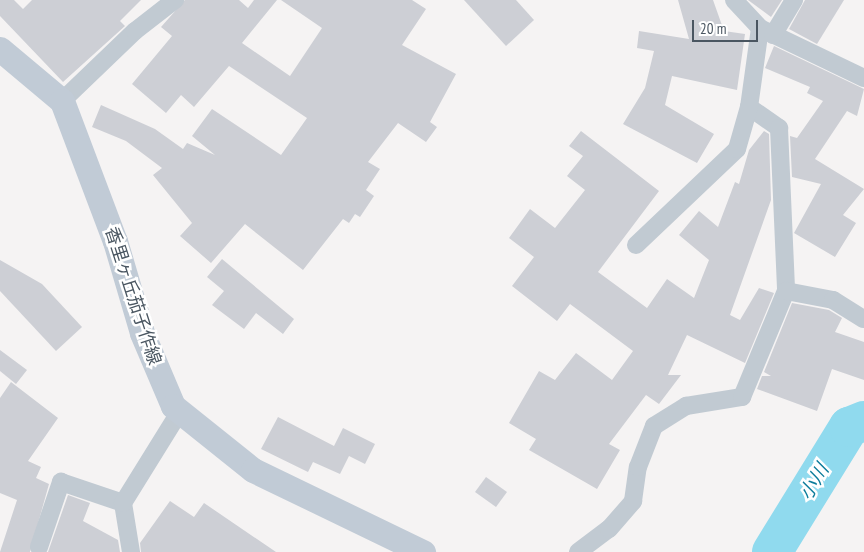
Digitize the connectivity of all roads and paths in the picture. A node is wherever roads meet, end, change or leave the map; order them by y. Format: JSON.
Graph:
{"nodes":[{"id":1,"x":175,"y":0,"type":"edge"},
{"id":2,"x":734,"y":0,"type":"edge"},
{"id":3,"x":794,"y":0,"type":"edge"},
{"id":4,"x":767,"y":32,"type":"junction"},
{"id":5,"x":0,"y":49,"type":"edge"},
{"id":6,"x":864,"y":78,"type":"edge"},
{"id":7,"x":62,"y":101,"type":"junction"},
{"id":8,"x":749,"y":107,"type":"junction"},
{"id":9,"x":636,"y":245,"type":"dead end"},
{"id":10,"x":786,"y":291,"type":"junction"},
{"id":11,"x":864,"y":319,"type":"edge"},
{"id":12,"x":180,"y":411,"type":"junction"},
{"id":13,"x":123,"y":503,"type":"junction"},
{"id":14,"x":39,"y":547,"type":"dead end"},
{"id":15,"x":131,"y":552,"type":"edge"},
{"id":16,"x":424,"y":552,"type":"edge"},
{"id":17,"x":578,"y":552,"type":"edge"}],
"edges":[{"from":1,"to":7,"type":"street"},
{"from":2,"to":4,"type":"street"},
{"from":3,"to":4,"type":"street"},
{"from":4,"to":6,"type":"street"},
{"from":4,"to":8,"type":"street"},
{"from":5,"to":7,"type":"street","name":"香里ヶ丘茄子作線"},
{"from":7,"to":12,"type":"street","name":"香里ヶ丘茄子作線"},
{"from":8,"to":9,"type":"street"},
{"from":8,"to":10,"type":"street"},
{"from":10,"to":11,"type":"street"},
{"from":10,"to":17,"type":"street"},
{"from":12,"to":13,"type":"street"},
{"from":12,"to":16,"type":"street","name":"香里ヶ丘茄子作線"},
{"from":13,"to":14,"type":"street"},
{"from":13,"to":15,"type":"street"}]}
